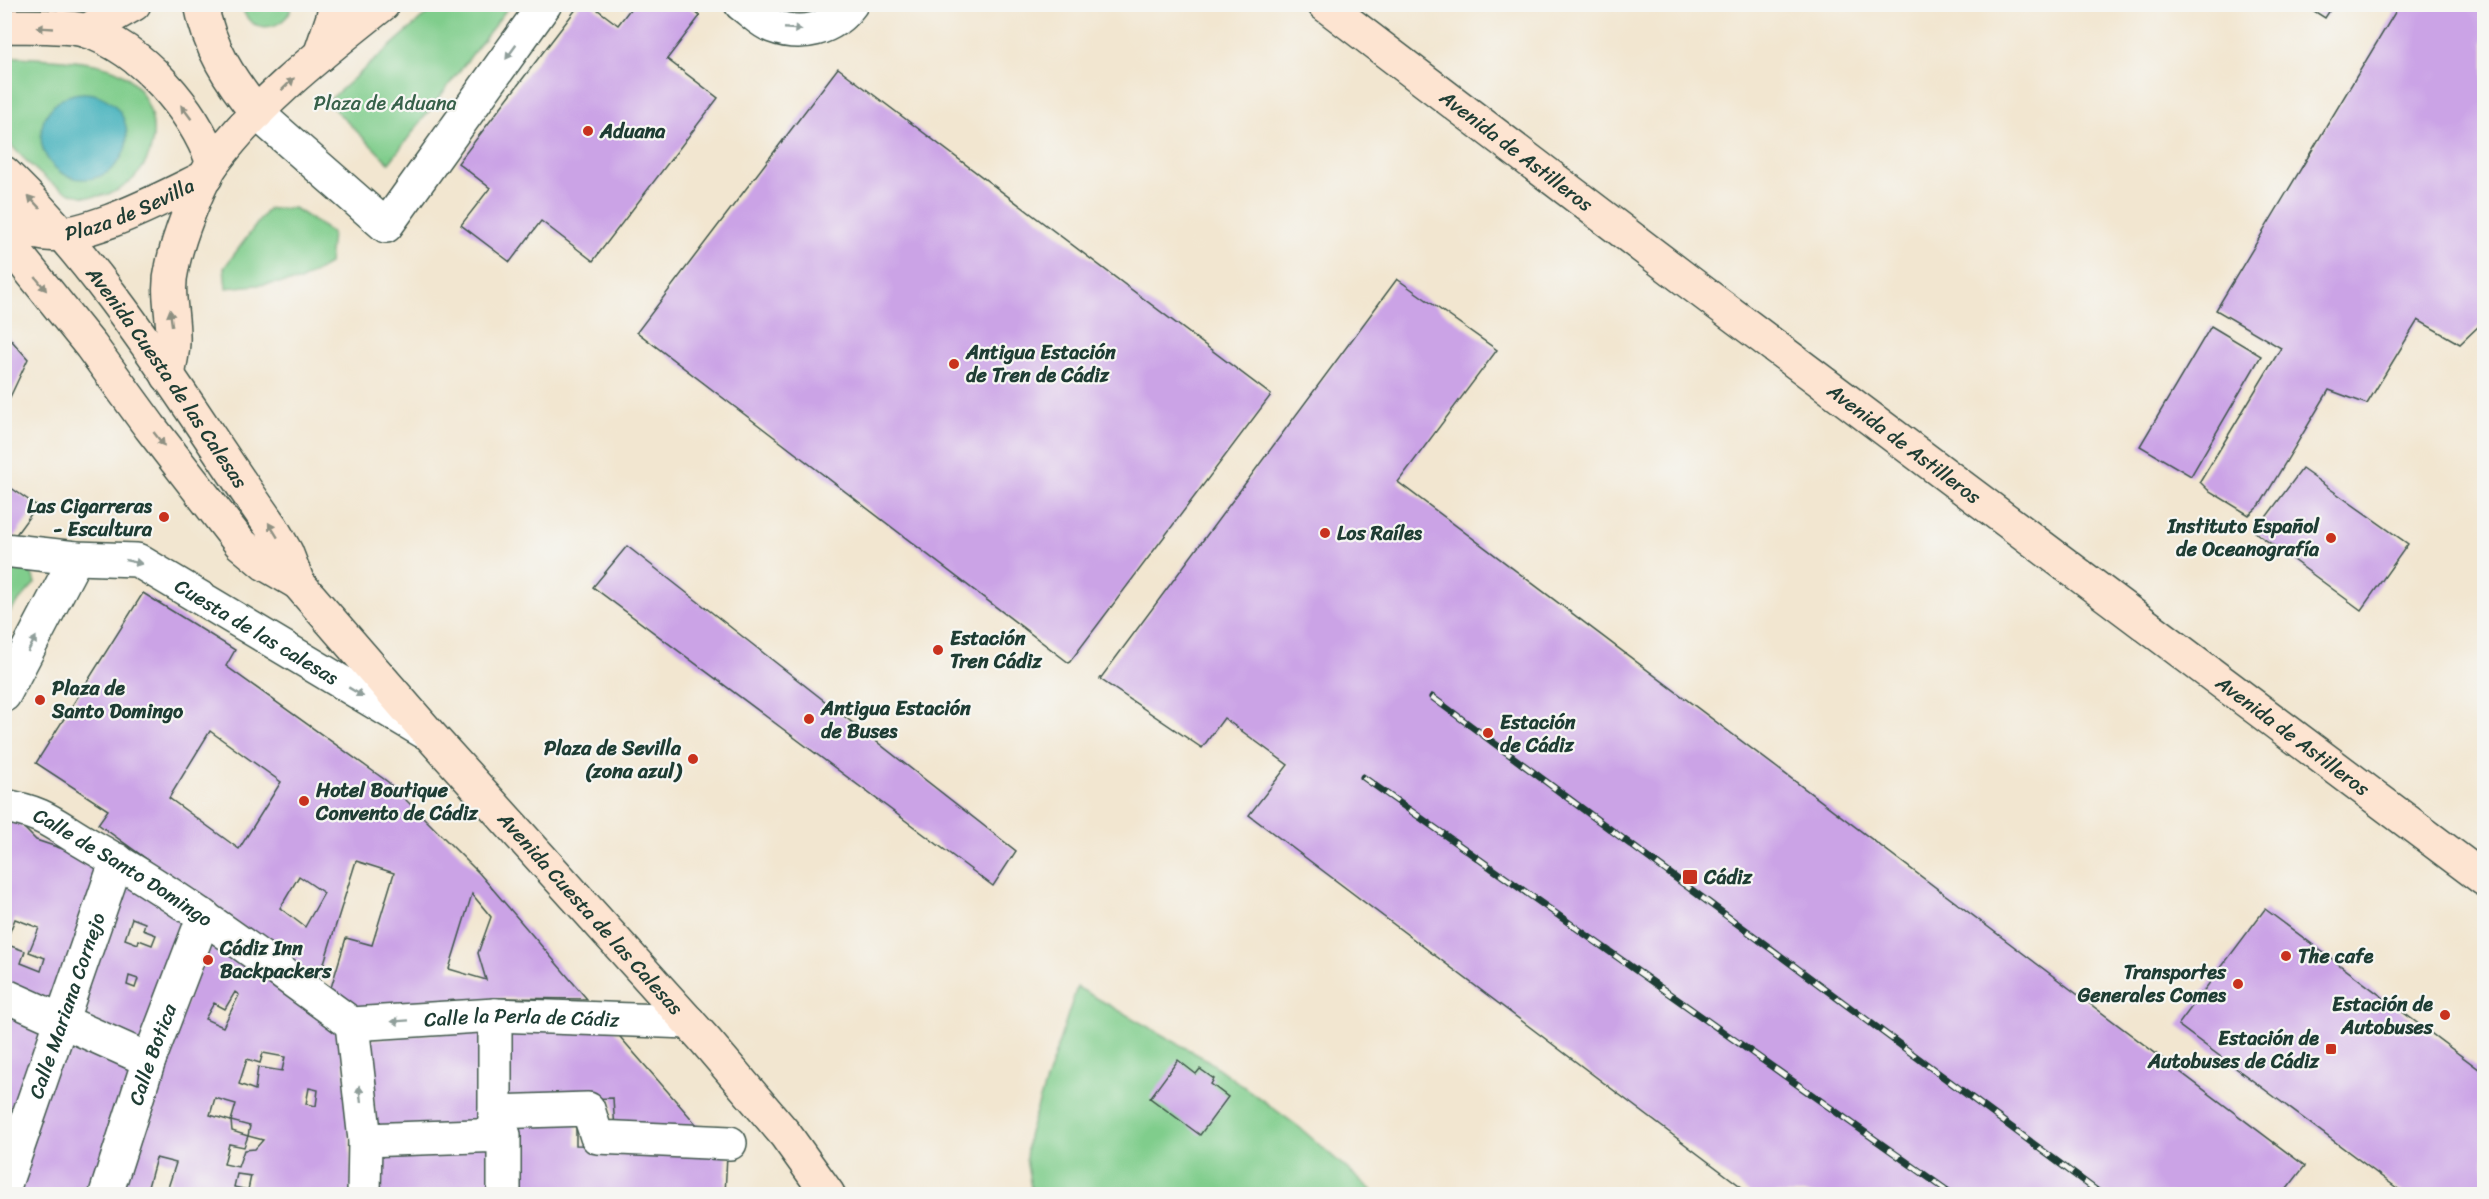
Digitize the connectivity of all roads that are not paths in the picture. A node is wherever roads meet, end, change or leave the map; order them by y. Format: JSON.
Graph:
{"nodes":[{"id":1,"x":134,"y":4,"type":"edge"},
{"id":2,"x":201,"y":4,"type":"edge"},
{"id":3,"x":334,"y":4,"type":"edge"},
{"id":4,"x":383,"y":4,"type":"edge"},
{"id":5,"x":545,"y":4,"type":"edge"},
{"id":6,"x":741,"y":4,"type":"edge"},
{"id":7,"x":851,"y":4,"type":"edge"},
{"id":8,"x":1324,"y":4,"type":"edge"},
{"id":9,"x":4,"y":26,"type":"edge"},
{"id":10,"x":86,"y":31,"type":"junction"},
{"id":11,"x":320,"y":55,"type":"junction"},
{"id":12,"x":257,"y":113,"type":"junction"},
{"id":13,"x":210,"y":170,"type":"junction"},
{"id":14,"x":4,"y":173,"type":"edge"},
{"id":15,"x":4,"y":209,"type":"edge"},
{"id":16,"x":62,"y":232,"type":"junction"},
{"id":17,"x":4,"y":238,"type":"edge"},
{"id":18,"x":168,"y":376,"type":"junction"},
{"id":19,"x":4,"y":550,"type":"edge"},
{"id":20,"x":76,"y":558,"type":"junction"},
{"id":21,"x":298,"y":583,"type":"junction"},
{"id":22,"x":4,"y":695,"type":"edge"},
{"id":23,"x":429,"y":734,"type":"junction"},
{"id":24,"x":4,"y":806,"type":"edge"},
{"id":25,"x":117,"y":860,"type":"junction"},
{"id":26,"x":2484,"y":879,"type":"edge"},
{"id":27,"x":204,"y":916,"type":"junction"},
{"id":28,"x":4,"y":995,"type":"edge"},
{"id":29,"x":495,"y":1015,"type":"junction"},
{"id":30,"x":60,"y":1021,"type":"junction"},
{"id":31,"x":689,"y":1022,"type":"junction"},
{"id":32,"x":352,"y":1024,"type":"junction"},
{"id":33,"x":149,"y":1059,"type":"junction"},
{"id":34,"x":498,"y":1128,"type":"junction"},
{"id":35,"x":365,"y":1140,"type":"junction"},
{"id":36,"x":730,"y":1143,"type":"dead end"},
{"id":37,"x":4,"y":1186,"type":"edge"},
{"id":38,"x":106,"y":1194,"type":"edge"},
{"id":39,"x":364,"y":1194,"type":"edge"},
{"id":40,"x":504,"y":1194,"type":"edge"},
{"id":41,"x":828,"y":1194,"type":"edge"}],
"edges":[{"from":1,"to":10,"type":"main road"},
{"from":2,"to":12,"type":"main road"},
{"from":3,"to":11,"type":"main road","name":"Plaza de Sevilla"},
{"from":4,"to":11,"type":"main road","name":"Plaza de Sevilla"},
{"from":5,"to":12,"type":"street","one_way":true},
{"from":6,"to":7,"type":"street","one_way":true},
{"from":8,"to":26,"type":"main road","name":"Avenida de Astilleros"},
{"from":10,"to":9,"type":"main road","name":"Plaza de Sevilla","one_way":true},
{"from":13,"to":10,"type":"main road","name":"Plaza de Sevilla","one_way":true},
{"from":12,"to":11,"type":"main road","name":"Plaza de Sevilla","one_way":true},
{"from":12,"to":13,"type":"main road","name":"Plaza de Sevilla"},
{"from":13,"to":16,"type":"main road","name":"Plaza de Sevilla"},
{"from":18,"to":13,"type":"main road","name":"Plaza de Sevilla","one_way":true},
{"from":16,"to":14,"type":"main road","name":"Plaza de Sevilla","one_way":true},
{"from":15,"to":16,"type":"main road"},
{"from":16,"to":18,"type":"main road","name":"Avenida Cuesta de las Calesas"},
{"from":17,"to":21,"type":"main road","name":"Avenida Cuesta de las Calesas","one_way":true},
{"from":21,"to":18,"type":"main road","name":"Avenida Cuesta de las Calesas","one_way":true},
{"from":19,"to":20,"type":"street","name":"Cuesta de las calesas"},
{"from":22,"to":20,"type":"street","one_way":true},
{"from":20,"to":23,"type":"street","name":"Cuesta de las calesas","one_way":true},
{"from":21,"to":23,"type":"main road","name":"Avenida Cuesta de las Calesas"},
{"from":23,"to":31,"type":"main road","name":"Avenida Cuesta de las Calesas"},
{"from":24,"to":25,"type":"street","name":"Calle de Santo Domingo"},
{"from":25,"to":27,"type":"street","name":"Calle de Santo Domingo"},
{"from":25,"to":30,"type":"street","name":"Calle Mariana Cornejo"},
{"from":27,"to":32,"type":"street","name":"Calle de Santo Domingo"},
{"from":27,"to":33,"type":"street","name":"Calle Botica"},
{"from":28,"to":30,"type":"street"},
{"from":29,"to":31,"type":"street","name":"Calle la Perla de Cádiz"},
{"from":29,"to":32,"type":"street","name":"Calle la Perla de Cádiz","one_way":true},
{"from":29,"to":34,"type":"street"},
{"from":30,"to":33,"type":"street"},
{"from":30,"to":37,"type":"street","name":"Calle Mariana Cornejo"},
{"from":31,"to":41,"type":"main road","name":"Avenida Cuesta de las Calesas"},
{"from":35,"to":32,"type":"street","one_way":true},
{"from":33,"to":38,"type":"street","name":"Calle Botica"},
{"from":34,"to":35,"type":"street"},
{"from":34,"to":36,"type":"street"},
{"from":34,"to":40,"type":"street"},
{"from":35,"to":39,"type":"street"}]}
